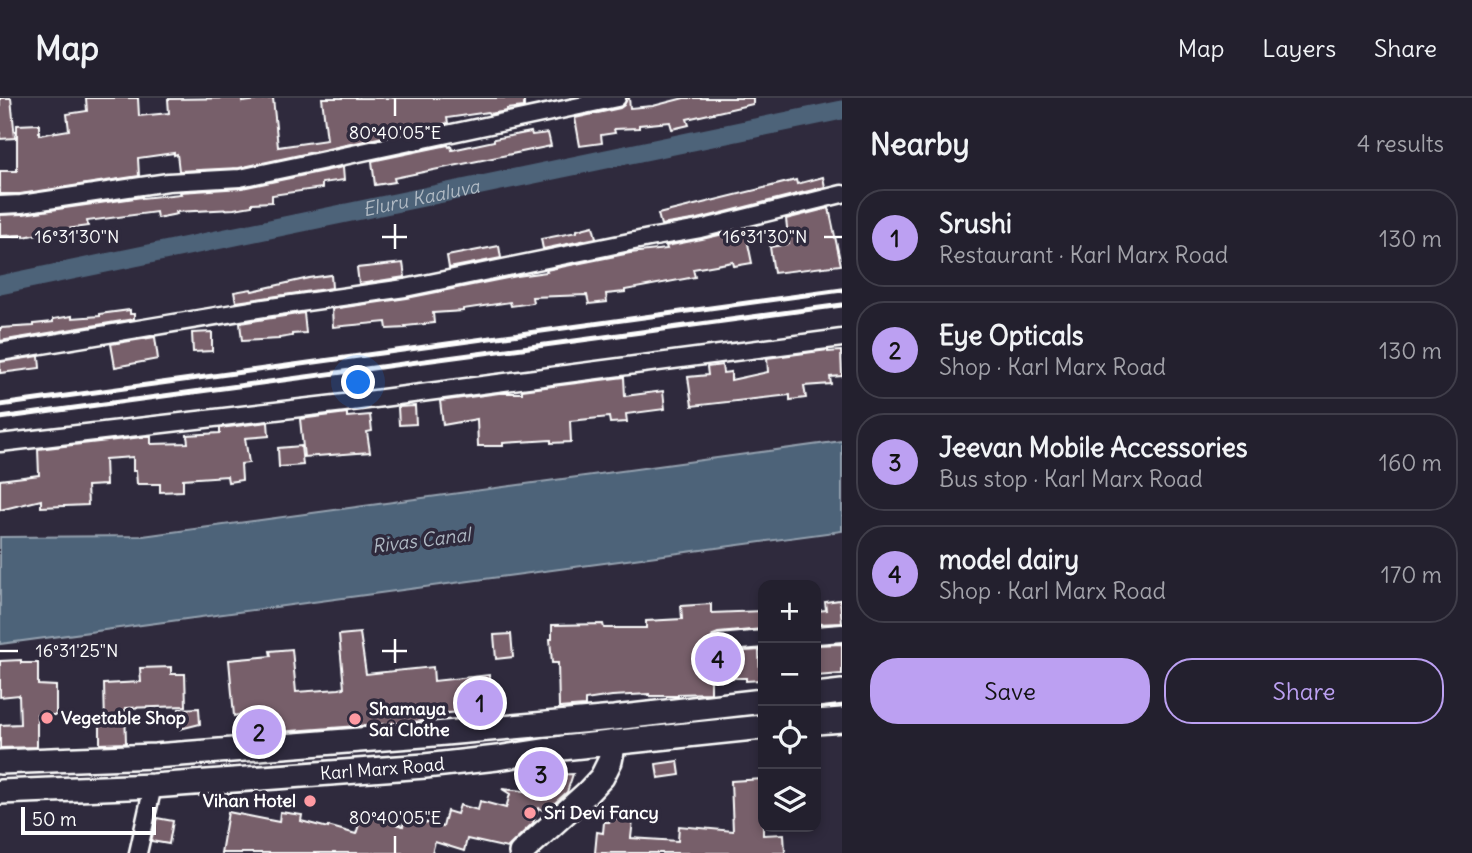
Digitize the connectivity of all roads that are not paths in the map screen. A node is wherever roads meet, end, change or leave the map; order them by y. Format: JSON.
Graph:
{"nodes":[{"id":1,"x":617,"y":98,"type":"edge"},
{"id":2,"x":842,"y":194,"type":"edge"},
{"id":3,"x":0,"y":205,"type":"edge"},
{"id":4,"x":842,"y":338,"type":"edge"},
{"id":5,"x":0,"y":352,"type":"edge"},
{"id":6,"x":0,"y":443,"type":"edge"},
{"id":7,"x":842,"y":633,"type":"edge"},
{"id":8,"x":821,"y":635,"type":"edge"},
{"id":9,"x":758,"y":639,"type":"edge"},
{"id":10,"x":720,"y":643,"type":"dead end"},
{"id":11,"x":842,"y":692,"type":"edge"},
{"id":12,"x":821,"y":694,"type":"edge"},
{"id":13,"x":758,"y":702,"type":"edge"},
{"id":14,"x":842,"y":720,"type":"edge"},
{"id":15,"x":821,"y":722,"type":"edge"},
{"id":16,"x":758,"y":728,"type":"edge"},
{"id":17,"x":423,"y":735,"type":"junction"},
{"id":18,"x":614,"y":742,"type":"junction"},
{"id":19,"x":180,"y":754,"type":"junction"},
{"id":20,"x":0,"y":762,"type":"edge"},
{"id":21,"x":425,"y":766,"type":"junction"},
{"id":22,"x":181,"y":783,"type":"junction"},
{"id":23,"x":153,"y":786,"type":"junction"},
{"id":24,"x":0,"y":792,"type":"edge"},
{"id":25,"x":138,"y":853,"type":"edge"},
{"id":26,"x":522,"y":853,"type":"edge"}],
"edges":[{"from":1,"to":3,"type":"street"},
{"from":2,"to":5,"type":"street"},
{"from":4,"to":6,"type":"street"},
{"from":7,"to":8,"type":"street"},
{"from":9,"to":10,"type":"street"},
{"from":11,"to":12,"type":"main road"},
{"from":13,"to":17,"type":"main road","name":"Karl Marx Road"},
{"from":14,"to":15,"type":"main road"},
{"from":16,"to":18,"type":"main road","name":"Karl Marx Road"},
{"from":17,"to":19,"type":"main road","name":"Karl Marx Road"},
{"from":17,"to":21,"type":"main road"},
{"from":18,"to":21,"type":"main road","name":"Karl Marx Road"},
{"from":18,"to":26,"type":"main road"},
{"from":19,"to":20,"type":"main road","name":"Karl Marx Road"},
{"from":19,"to":22,"type":"main road"},
{"from":21,"to":22,"type":"main road","name":"Karl Marx Road"},
{"from":22,"to":23,"type":"main road","name":"Karl Marx Road"},
{"from":23,"to":24,"type":"main road","name":"Karl Marx Road"},
{"from":23,"to":25,"type":"street"}]}
